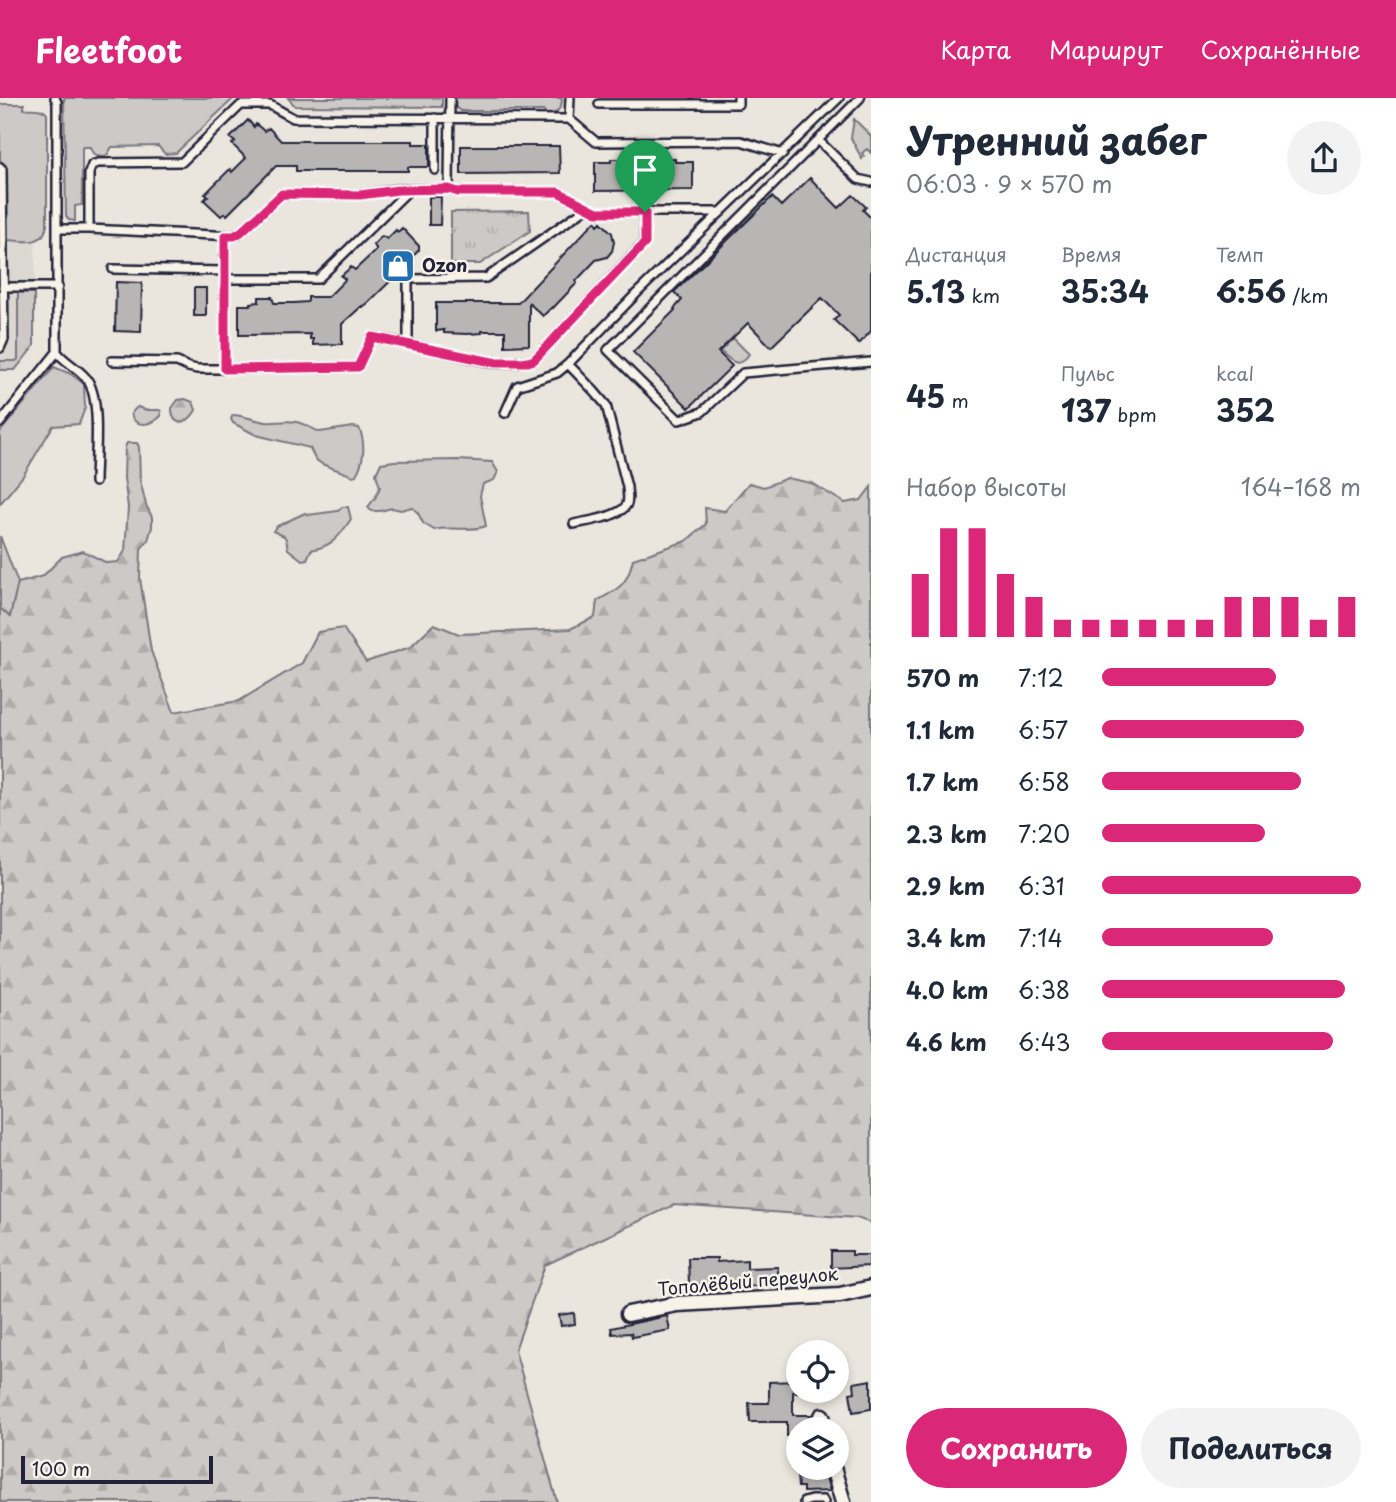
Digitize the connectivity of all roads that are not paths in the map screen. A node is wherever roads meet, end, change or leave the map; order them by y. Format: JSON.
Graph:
{"nodes":[{"id":1,"x":55,"y":98,"type":"edge"},
{"id":2,"x":450,"y":98,"type":"edge"},
{"id":3,"x":570,"y":98,"type":"edge"},
{"id":4,"x":738,"y":98,"type":"edge"},
{"id":5,"x":839,"y":98,"type":"edge"},
{"id":6,"x":860,"y":98,"type":"edge"},
{"id":7,"x":599,"y":104,"type":"dead end"},
{"id":8,"x":435,"y":118,"type":"junction"},
{"id":9,"x":450,"y":118,"type":"junction"},
{"id":10,"x":569,"y":119,"type":"junction"},
{"id":11,"x":818,"y":139,"type":"junction"},
{"id":12,"x":783,"y":154,"type":"junction"},
{"id":13,"x":0,"y":167,"type":"edge"},
{"id":14,"x":435,"y":170,"type":"dead end"},
{"id":15,"x":871,"y":182,"type":"edge"},
{"id":16,"x":449,"y":189,"type":"junction"},
{"id":17,"x":410,"y":190,"type":"junction"},
{"id":18,"x":588,"y":207,"type":"junction"},
{"id":19,"x":1,"y":210,"type":"edge"},
{"id":20,"x":645,"y":212,"type":"junction"},
{"id":21,"x":721,"y":212,"type":"junction"},
{"id":22,"x":58,"y":229,"type":"junction"},
{"id":23,"x":89,"y":229,"type":"junction"},
{"id":24,"x":225,"y":236,"type":"junction"},
{"id":25,"x":113,"y":269,"type":"dead end"},
{"id":26,"x":225,"y":275,"type":"junction"},
{"id":27,"x":3,"y":287,"type":"junction"},
{"id":28,"x":58,"y":287,"type":"junction"},
{"id":29,"x":408,"y":344,"type":"junction"},
{"id":30,"x":0,"y":348,"type":"edge"},
{"id":31,"x":57,"y":352,"type":"junction"},
{"id":32,"x":112,"y":361,"type":"dead end"},
{"id":33,"x":871,"y":362,"type":"edge"},
{"id":34,"x":568,"y":364,"type":"junction"},
{"id":35,"x":225,"y":369,"type":"junction"},
{"id":36,"x":505,"y":413,"type":"dead end"},
{"id":37,"x":0,"y":423,"type":"edge"},
{"id":38,"x":95,"y":482,"type":"dead end"},
{"id":39,"x":574,"y":524,"type":"dead end"},
{"id":40,"x":871,"y":1288,"type":"edge"},
{"id":41,"x":628,"y":1314,"type":"dead end"},
{"id":42,"x":837,"y":1480,"type":"edge"},
{"id":43,"x":804,"y":1502,"type":"edge"},
{"id":44,"x":824,"y":1502,"type":"edge"},
{"id":45,"x":843,"y":1502,"type":"edge"}],
"edges":[{"from":1,"to":22,"type":"lane"},
{"from":2,"to":9,"type":"lane"},
{"from":3,"to":10,"type":"lane"},
{"from":4,"to":7,"type":"lane"},
{"from":5,"to":12,"type":"lane"},
{"from":6,"to":11,"type":"lane"},
{"from":8,"to":9,"type":"lane"},
{"from":8,"to":14,"type":"lane"},
{"from":8,"to":23,"type":"lane"},
{"from":9,"to":10,"type":"lane"},
{"from":9,"to":16,"type":"lane"},
{"from":10,"to":12,"type":"lane"},
{"from":11,"to":15,"type":"lane"},
{"from":11,"to":33,"type":"lane"},
{"from":12,"to":21,"type":"lane"},
{"from":13,"to":19,"type":"lane"},
{"from":16,"to":17,"type":"lane"},
{"from":16,"to":18,"type":"lane"},
{"from":17,"to":24,"type":"lane"},
{"from":17,"to":26,"type":"lane"},
{"from":18,"to":20,"type":"lane"},
{"from":18,"to":29,"type":"lane"},
{"from":19,"to":27,"type":"lane"},
{"from":20,"to":21,"type":"lane"},
{"from":20,"to":29,"type":"lane"},
{"from":21,"to":34,"type":"lane"},
{"from":22,"to":23,"type":"lane"},
{"from":22,"to":28,"type":"lane"},
{"from":23,"to":24,"type":"lane"},
{"from":24,"to":26,"type":"lane"},
{"from":25,"to":26,"type":"lane"},
{"from":26,"to":35,"type":"lane"},
{"from":27,"to":28,"type":"lane"},
{"from":27,"to":30,"type":"lane"},
{"from":28,"to":31,"type":"lane"},
{"from":29,"to":35,"type":"lane"},
{"from":31,"to":37,"type":"lane"},
{"from":31,"to":38,"type":"lane"},
{"from":32,"to":35,"type":"lane"},
{"from":34,"to":36,"type":"lane"},
{"from":34,"to":39,"type":"lane"},
{"from":40,"to":41,"type":"street","name":"Тополёвый переулок"},
{"from":42,"to":45,"type":"street"},
{"from":43,"to":44,"type":"lane"}]}
